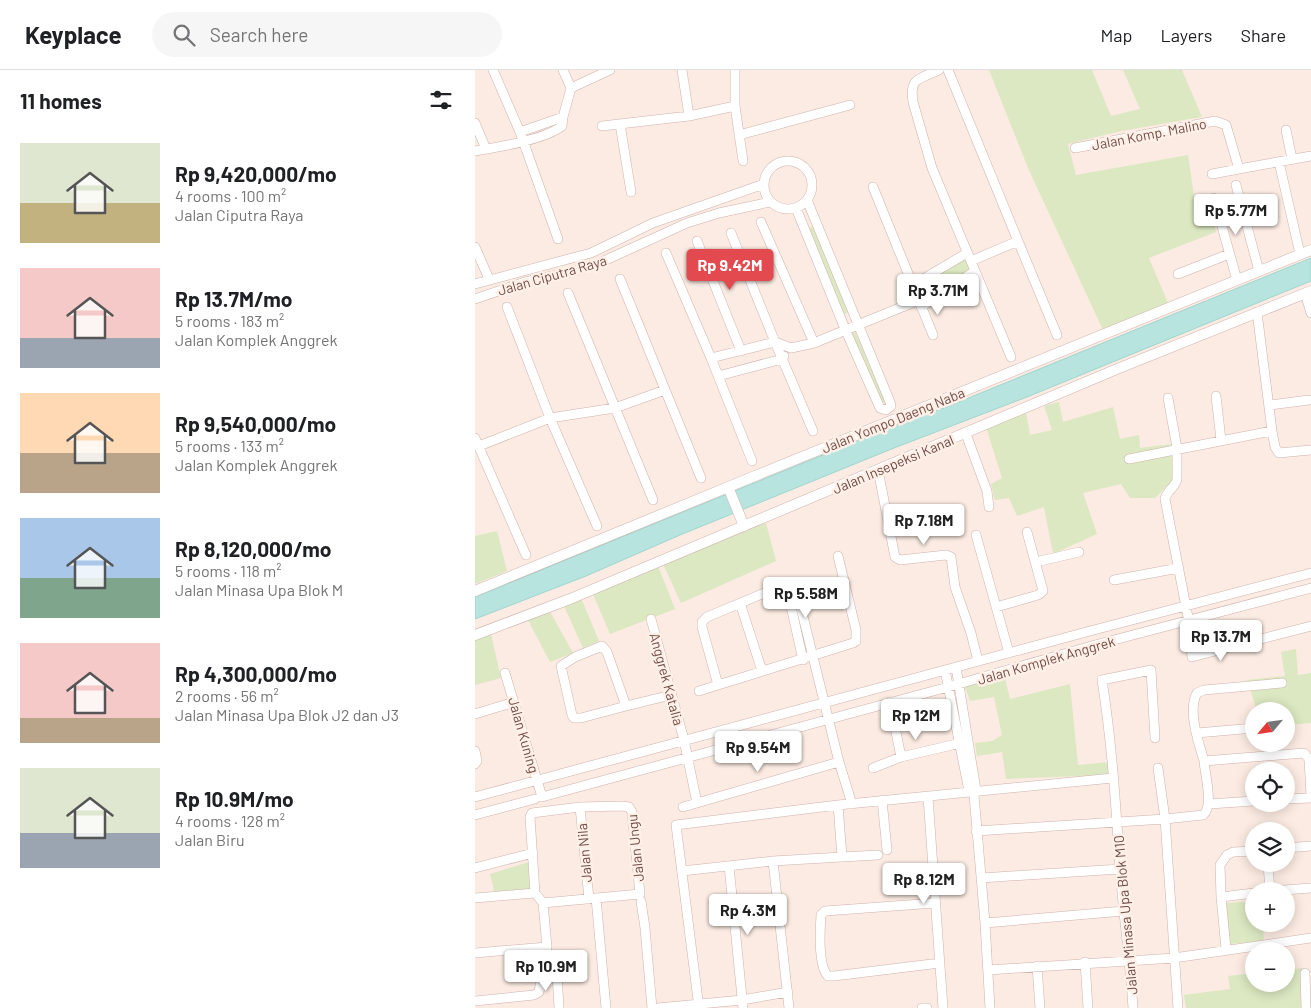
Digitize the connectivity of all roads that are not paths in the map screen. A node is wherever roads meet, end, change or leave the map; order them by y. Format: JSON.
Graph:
{"nodes":[{"id":1,"x":493,"y":70,"type":"edge"},
{"id":2,"x":563,"y":70,"type":"edge"},
{"id":3,"x":610,"y":70,"type":"edge"},
{"id":4,"x":682,"y":70,"type":"edge"},
{"id":5,"x":735,"y":70,"type":"edge"},
{"id":6,"x":939,"y":70,"type":"edge"},
{"id":7,"x":949,"y":70,"type":"edge"},
{"id":8,"x":571,"y":88,"type":"junction"},
{"id":9,"x":850,"y":105,"type":"dead end"},
{"id":10,"x":735,"y":106,"type":"junction"},
{"id":11,"x":689,"y":116,"type":"junction"},
{"id":12,"x":563,"y":117,"type":"junction"},
{"id":13,"x":475,"y":123,"type":"edge"},
{"id":14,"x":620,"y":124,"type":"junction"},
{"id":15,"x":602,"y":126,"type":"dead end"},
{"id":16,"x":1286,"y":130,"type":"dead end"},
{"id":17,"x":520,"y":132,"type":"junction"},
{"id":18,"x":739,"y":135,"type":"junction"},
{"id":19,"x":523,"y":142,"type":"junction"},
{"id":20,"x":1075,"y":148,"type":"dead end"},
{"id":21,"x":486,"y":149,"type":"junction"},
{"id":22,"x":475,"y":151,"type":"edge"},
{"id":23,"x":1311,"y":156,"type":"edge"},
{"id":24,"x":1292,"y":159,"type":"junction"},
{"id":25,"x":743,"y":161,"type":"dead end"},
{"id":26,"x":1279,"y":162,"type":"junction"},
{"id":27,"x":1239,"y":168,"type":"junction"},
{"id":28,"x":1212,"y":174,"type":"dead end"},
{"id":29,"x":763,"y":184,"type":"junction"},
{"id":30,"x":1236,"y":185,"type":"dead end"},
{"id":31,"x":873,"y":187,"type":"dead end"},
{"id":32,"x":631,"y":192,"type":"dead end"},
{"id":33,"x":1214,"y":198,"type":"dead end"},
{"id":34,"x":807,"y":200,"type":"junction"},
{"id":35,"x":770,"y":202,"type":"junction"},
{"id":36,"x":796,"y":208,"type":"junction"},
{"id":37,"x":761,"y":222,"type":"dead end"},
{"id":38,"x":731,"y":233,"type":"dead end"},
{"id":39,"x":558,"y":239,"type":"dead end"},
{"id":40,"x":697,"y":241,"type":"dead end"},
{"id":41,"x":1018,"y":241,"type":"junction"},
{"id":42,"x":475,"y":247,"type":"edge"},
{"id":43,"x":1311,"y":250,"type":"edge"},
{"id":44,"x":591,"y":253,"type":"junction"},
{"id":45,"x":666,"y":253,"type":"dead end"},
{"id":46,"x":1229,"y":254,"type":"junction"},
{"id":47,"x":1300,"y":254,"type":"junction"},
{"id":48,"x":969,"y":257,"type":"junction"},
{"id":49,"x":597,"y":264,"type":"junction"},
{"id":50,"x":975,"y":271,"type":"junction"},
{"id":51,"x":1259,"y":271,"type":"junction"},
{"id":52,"x":1179,"y":274,"type":"dead end"},
{"id":53,"x":489,"y":279,"type":"junction"},
{"id":54,"x":620,"y":279,"type":"dead end"},
{"id":55,"x":1237,"y":280,"type":"junction"},
{"id":56,"x":475,"y":284,"type":"edge"},
{"id":57,"x":913,"y":285,"type":"junction"},
{"id":58,"x":1308,"y":292,"type":"edge"},
{"id":59,"x":568,"y":293,"type":"dead end"},
{"id":60,"x":475,"y":299,"type":"edge"},
{"id":61,"x":920,"y":303,"type":"junction"},
{"id":62,"x":507,"y":307,"type":"dead end"},
{"id":63,"x":1257,"y":312,"type":"junction"},
{"id":64,"x":1311,"y":313,"type":"edge"},
{"id":65,"x":858,"y":324,"type":"junction"},
{"id":66,"x":845,"y":329,"type":"junction"},
{"id":67,"x":933,"y":335,"type":"dead end"},
{"id":68,"x":1057,"y":335,"type":"dead end"},
{"id":69,"x":775,"y":342,"type":"junction"},
{"id":70,"x":814,"y":342,"type":"junction"},
{"id":71,"x":791,"y":348,"type":"junction"},
{"id":72,"x":741,"y":351,"type":"junction"},
{"id":73,"x":1011,"y":357,"type":"dead end"},
{"id":74,"x":711,"y":358,"type":"junction"},
{"id":75,"x":782,"y":359,"type":"junction"},
{"id":76,"x":718,"y":376,"type":"junction"},
{"id":77,"x":665,"y":390,"type":"junction"},
{"id":78,"x":1216,"y":396,"type":"dead end"},
{"id":79,"x":1168,"y":398,"type":"dead end"},
{"id":80,"x":1309,"y":400,"type":"dead end"},
{"id":81,"x":1270,"y":405,"type":"junction"},
{"id":82,"x":615,"y":408,"type":"junction"},
{"id":83,"x":550,"y":418,"type":"junction"},
{"id":84,"x":813,"y":431,"type":"dead end"},
{"id":85,"x":1272,"y":431,"type":"junction"},
{"id":86,"x":966,"y":434,"type":"junction"},
{"id":87,"x":475,"y":438,"type":"edge"},
{"id":88,"x":1221,"y":440,"type":"junction"},
{"id":89,"x":479,"y":446,"type":"junction"},
{"id":90,"x":1177,"y":448,"type":"junction"},
{"id":91,"x":1311,"y":450,"type":"edge"},
{"id":92,"x":1129,"y":458,"type":"dead end"},
{"id":93,"x":751,"y":460,"type":"dead end"},
{"id":94,"x":877,"y":470,"type":"junction"},
{"id":95,"x":701,"y":478,"type":"dead end"},
{"id":96,"x":728,"y":487,"type":"junction"},
{"id":97,"x":653,"y":500,"type":"dead end"},
{"id":98,"x":989,"y":507,"type":"dead end"},
{"id":99,"x":597,"y":526,"type":"dead end"},
{"id":100,"x":745,"y":526,"type":"junction"},
{"id":101,"x":1027,"y":532,"type":"dead end"},
{"id":102,"x":976,"y":535,"type":"dead end"},
{"id":103,"x":1079,"y":552,"type":"dead end"},
{"id":104,"x":526,"y":555,"type":"dead end"},
{"id":105,"x":838,"y":556,"type":"dead end"},
{"id":106,"x":1036,"y":562,"type":"junction"},
{"id":107,"x":1179,"y":568,"type":"junction"},
{"id":108,"x":1311,"y":573,"type":"edge"},
{"id":109,"x":1114,"y":580,"type":"dead end"},
{"id":110,"x":785,"y":584,"type":"junction"},
{"id":111,"x":1311,"y":588,"type":"edge"},
{"id":112,"x":475,"y":591,"type":"edge"},
{"id":113,"x":740,"y":603,"type":"junction"},
{"id":114,"x":1185,"y":606,"type":"junction"},
{"id":115,"x":996,"y":607,"type":"junction"},
{"id":116,"x":651,"y":619,"type":"dead end"},
{"id":117,"x":1189,"y":622,"type":"junction"},
{"id":118,"x":1311,"y":626,"type":"edge"},
{"id":119,"x":475,"y":635,"type":"edge"},
{"id":120,"x":1009,"y":653,"type":"junction"},
{"id":121,"x":814,"y":656,"type":"junction"},
{"id":122,"x":803,"y":660,"type":"junction"},
{"id":123,"x":978,"y":661,"type":"junction"},
{"id":124,"x":956,"y":667,"type":"junction"},
{"id":125,"x":945,"y":670,"type":"junction"},
{"id":126,"x":762,"y":671,"type":"junction"},
{"id":127,"x":505,"y":673,"type":"dead end"},
{"id":128,"x":1282,"y":683,"type":"dead end"},
{"id":129,"x":959,"y":684,"type":"junction"},
{"id":130,"x":718,"y":685,"type":"junction"},
{"id":131,"x":948,"y":687,"type":"junction"},
{"id":132,"x":699,"y":691,"type":"dead end"},
{"id":133,"x":671,"y":695,"type":"junction"},
{"id":134,"x":515,"y":702,"type":"junction"},
{"id":135,"x":890,"y":702,"type":"junction"},
{"id":136,"x":824,"y":703,"type":"junction"},
{"id":137,"x":626,"y":706,"type":"junction"},
{"id":138,"x":475,"y":714,"type":"edge"},
{"id":139,"x":828,"y":719,"type":"junction"},
{"id":140,"x":1245,"y":729,"type":"edge"},
{"id":141,"x":1197,"y":733,"type":"junction"},
{"id":142,"x":1155,"y":738,"type":"dead end"},
{"id":143,"x":684,"y":740,"type":"junction"},
{"id":144,"x":964,"y":743,"type":"junction"},
{"id":145,"x":475,"y":751,"type":"edge"},
{"id":146,"x":687,"y":757,"type":"junction"},
{"id":147,"x":901,"y":757,"type":"junction"},
{"id":148,"x":1204,"y":761,"type":"junction"},
{"id":149,"x":839,"y":762,"type":"junction"},
{"id":150,"x":475,"y":764,"type":"edge"},
{"id":151,"x":873,"y":768,"type":"dead end"},
{"id":152,"x":1158,"y":768,"type":"dead end"},
{"id":153,"x":1113,"y":778,"type":"junction"},
{"id":154,"x":537,"y":781,"type":"junction"},
{"id":155,"x":973,"y":792,"type":"junction"},
{"id":156,"x":1311,"y":796,"type":"edge"},
{"id":157,"x":475,"y":797,"type":"edge"},
{"id":158,"x":928,"y":797,"type":"junction"},
{"id":159,"x":539,"y":798,"type":"junction"},
{"id":160,"x":1295,"y":798,"type":"edge"},
{"id":161,"x":883,"y":800,"type":"junction"},
{"id":162,"x":1245,"y":802,"type":"edge"},
{"id":163,"x":697,"y":803,"type":"junction"},
{"id":164,"x":852,"y":804,"type":"junction"},
{"id":165,"x":1209,"y":804,"type":"junction"},
{"id":166,"x":838,"y":805,"type":"junction"},
{"id":167,"x":580,"y":807,"type":"junction"},
{"id":168,"x":683,"y":807,"type":"dead end"},
{"id":169,"x":475,"y":816,"type":"edge"},
{"id":170,"x":1163,"y":819,"type":"junction"},
{"id":171,"x":1118,"y":821,"type":"junction"},
{"id":172,"x":976,"y":831,"type":"junction"},
{"id":173,"x":1311,"y":846,"type":"edge"},
{"id":174,"x":1295,"y":847,"type":"edge"},
{"id":175,"x":887,"y":850,"type":"dead end"},
{"id":176,"x":1245,"y":851,"type":"edge"},
{"id":177,"x":533,"y":853,"type":"junction"},
{"id":178,"x":877,"y":855,"type":"dead end"},
{"id":179,"x":842,"y":857,"type":"junction"},
{"id":180,"x":773,"y":861,"type":"junction"},
{"id":181,"x":729,"y":866,"type":"junction"},
{"id":182,"x":475,"y":868,"type":"edge"},
{"id":183,"x":1120,"y":869,"type":"junction"},
{"id":184,"x":682,"y":871,"type":"junction"},
{"id":185,"x":981,"y":878,"type":"junction"},
{"id":186,"x":1311,"y":888,"type":"edge"},
{"id":187,"x":1295,"y":889,"type":"edge"},
{"id":188,"x":535,"y":893,"type":"junction"},
{"id":189,"x":1245,"y":894,"type":"edge"},
{"id":190,"x":475,"y":898,"type":"edge"},
{"id":191,"x":592,"y":898,"type":"junction"},
{"id":192,"x":640,"y":898,"type":"junction"},
{"id":193,"x":1221,"y":898,"type":"junction"},
{"id":194,"x":543,"y":903,"type":"junction"},
{"id":195,"x":935,"y":903,"type":"junction"},
{"id":196,"x":1124,"y":911,"type":"junction"},
{"id":197,"x":985,"y":923,"type":"junction"},
{"id":198,"x":1311,"y":938,"type":"edge"},
{"id":199,"x":547,"y":947,"type":"junction"},
{"id":200,"x":1227,"y":949,"type":"junction"},
{"id":201,"x":475,"y":953,"type":"edge"},
{"id":202,"x":1174,"y":958,"type":"junction"},
{"id":203,"x":1130,"y":960,"type":"junction"},
{"id":204,"x":1085,"y":962,"type":"junction"},
{"id":205,"x":940,"y":963,"type":"junction"},
{"id":206,"x":1037,"y":966,"type":"junction"},
{"id":207,"x":988,"y":970,"type":"junction"},
{"id":208,"x":1305,"y":972,"type":"dead end"},
{"id":209,"x":557,"y":974,"type":"dead end"},
{"id":210,"x":788,"y":992,"type":"junction"},
{"id":211,"x":475,"y":1001,"type":"edge"},
{"id":212,"x":742,"y":1004,"type":"edge"},
{"id":213,"x":699,"y":1006,"type":"edge"},
{"id":214,"x":559,"y":1008,"type":"edge"},
{"id":215,"x":606,"y":1008,"type":"edge"},
{"id":216,"x":652,"y":1008,"type":"edge"},
{"id":217,"x":657,"y":1008,"type":"edge"},
{"id":218,"x":789,"y":1008,"type":"edge"},
{"id":219,"x":922,"y":1008,"type":"edge"},
{"id":220,"x":927,"y":1008,"type":"edge"},
{"id":221,"x":943,"y":1008,"type":"edge"},
{"id":222,"x":990,"y":1008,"type":"edge"},
{"id":223,"x":1041,"y":1008,"type":"edge"},
{"id":224,"x":1088,"y":1008,"type":"edge"},
{"id":225,"x":1133,"y":1008,"type":"edge"},
{"id":226,"x":1178,"y":1008,"type":"edge"},
{"id":227,"x":1306,"y":1008,"type":"edge"}],
"edges":[{"from":1,"to":17,"type":"street"},
{"from":2,"to":8,"type":"street"},
{"from":3,"to":8,"type":"street"},
{"from":4,"to":11,"type":"street"},
{"from":5,"to":10,"type":"street"},
{"from":6,"to":48,"type":"street"},
{"from":7,"to":41,"type":"street"},
{"from":8,"to":12,"type":"street"},
{"from":9,"to":18,"type":"street"},
{"from":10,"to":11,"type":"street"},
{"from":10,"to":18,"type":"street"},
{"from":11,"to":14,"type":"street"},
{"from":12,"to":17,"type":"street"},
{"from":12,"to":19,"type":"street"},
{"from":13,"to":21,"type":"street"},
{"from":14,"to":15,"type":"street"},
{"from":14,"to":32,"type":"street"},
{"from":16,"to":24,"type":"street"},
{"from":17,"to":19,"type":"street"},
{"from":18,"to":25,"type":"street"},
{"from":19,"to":21,"type":"street"},
{"from":19,"to":39,"type":"street"},
{"from":20,"to":27,"type":"street","name":"Jalan Komp. Malino"},
{"from":21,"to":22,"type":"street"},
{"from":23,"to":24,"type":"street"},
{"from":24,"to":26,"type":"street"},
{"from":26,"to":27,"type":"street"},
{"from":26,"to":47,"type":"street"},
{"from":27,"to":28,"type":"street"},
{"from":29,"to":34,"type":"street"},
{"from":29,"to":35,"type":"street"},
{"from":29,"to":44,"type":"street","name":"Jalan Ciputra Raya"},
{"from":30,"to":51,"type":"street"},
{"from":31,"to":57,"type":"street"},
{"from":33,"to":46,"type":"street"},
{"from":34,"to":36,"type":"street"},
{"from":34,"to":65,"type":"street"},
{"from":35,"to":36,"type":"street"},
{"from":35,"to":49,"type":"street","name":"Jalan Ciputra Raya"},
{"from":36,"to":66,"type":"street"},
{"from":37,"to":70,"type":"street"},
{"from":38,"to":69,"type":"street"},
{"from":40,"to":72,"type":"street"},
{"from":41,"to":48,"type":"street"},
{"from":41,"to":68,"type":"street"},
{"from":42,"to":53,"type":"street"},
{"from":43,"to":47,"type":"street","name":"Jalan Yompo Daeng Naba"},
{"from":44,"to":49,"type":"street"},
{"from":44,"to":53,"type":"street","name":"Jalan Ciputra Raya"},
{"from":45,"to":74,"type":"street"},
{"from":46,"to":52,"type":"street"},
{"from":46,"to":55,"type":"street"},
{"from":47,"to":51,"type":"street","name":"Jalan Yompo Daeng Naba"},
{"from":48,"to":50,"type":"street"},
{"from":48,"to":57,"type":"street"},
{"from":49,"to":60,"type":"street","name":"Jalan Ciputra Raya"},
{"from":50,"to":61,"type":"street"},
{"from":50,"to":73,"type":"street"},
{"from":51,"to":55,"type":"street","name":"Jalan Yompo Daeng Naba"},
{"from":53,"to":56,"type":"street","name":"Jalan Ciputra Raya"},
{"from":54,"to":77,"type":"street"},
{"from":55,"to":96,"type":"street","name":"Jalan Yompo Daeng Naba"},
{"from":57,"to":61,"type":"street"},
{"from":58,"to":63,"type":"street","name":"Jalan Insepeksi Kanal"},
{"from":58,"to":64,"type":"street"},
{"from":59,"to":82,"type":"street"},
{"from":61,"to":65,"type":"street"},
{"from":61,"to":67,"type":"street"},
{"from":62,"to":83,"type":"street"},
{"from":63,"to":81,"type":"street"},
{"from":63,"to":86,"type":"street","name":"Jalan Insepeksi Kanal"},
{"from":65,"to":66,"type":"street"},
{"from":65,"to":66,"type":"street"},
{"from":66,"to":70,"type":"street"},
{"from":69,"to":71,"type":"street"},
{"from":69,"to":72,"type":"street"},
{"from":69,"to":75,"type":"street"},
{"from":70,"to":71,"type":"street"},
{"from":71,"to":75,"type":"street"},
{"from":72,"to":74,"type":"street"},
{"from":74,"to":76,"type":"street"},
{"from":75,"to":76,"type":"street"},
{"from":75,"to":84,"type":"street"},
{"from":76,"to":93,"type":"street"},
{"from":77,"to":82,"type":"street"},
{"from":77,"to":95,"type":"street"},
{"from":78,"to":88,"type":"street"},
{"from":79,"to":90,"type":"street"},
{"from":80,"to":81,"type":"street"},
{"from":81,"to":85,"type":"street"},
{"from":82,"to":83,"type":"street"},
{"from":82,"to":97,"type":"street"},
{"from":83,"to":89,"type":"street"},
{"from":83,"to":99,"type":"street"},
{"from":85,"to":88,"type":"street"},
{"from":85,"to":91,"type":"street"},
{"from":86,"to":94,"type":"street","name":"Jalan Insepeksi Kanal"},
{"from":86,"to":98,"type":"street"},
{"from":87,"to":89,"type":"street"},
{"from":88,"to":90,"type":"street"},
{"from":89,"to":104,"type":"street"},
{"from":90,"to":92,"type":"street"},
{"from":90,"to":107,"type":"street"},
{"from":94,"to":100,"type":"street","name":"Jalan Insepeksi Kanal"},
{"from":94,"to":123,"type":"street"},
{"from":96,"to":100,"type":"street"},
{"from":96,"to":112,"type":"street","name":"Jalan Yompo Daeng Naba"},
{"from":100,"to":119,"type":"street","name":"Jalan Insepeksi Kanal"},
{"from":101,"to":106,"type":"street"},
{"from":102,"to":115,"type":"street"},
{"from":103,"to":106,"type":"street"},
{"from":105,"to":121,"type":"street"},
{"from":106,"to":115,"type":"street"},
{"from":107,"to":109,"type":"street"},
{"from":107,"to":114,"type":"street"},
{"from":108,"to":114,"type":"street","name":"Jalan Komplek Anggrek"},
{"from":110,"to":113,"type":"street"},
{"from":110,"to":121,"type":"street"},
{"from":110,"to":122,"type":"street"},
{"from":111,"to":117,"type":"street","name":"Jalan Komplek Anggrek"},
{"from":113,"to":126,"type":"street"},
{"from":113,"to":130,"type":"street"},
{"from":114,"to":117,"type":"street"},
{"from":114,"to":120,"type":"street","name":"Jalan Komplek Anggrek"},
{"from":115,"to":120,"type":"street"},
{"from":116,"to":133,"type":"street","name":"Anggrek Katalia"},
{"from":117,"to":118,"type":"street"},
{"from":117,"to":129,"type":"street","name":"Jalan Komplek Anggrek"},
{"from":120,"to":123,"type":"street","name":"Jalan Komplek Anggrek"},
{"from":121,"to":122,"type":"street"},
{"from":121,"to":136,"type":"street"},
{"from":122,"to":126,"type":"street"},
{"from":123,"to":124,"type":"street","name":"Jalan Komplek Anggrek"},
{"from":124,"to":125,"type":"street","name":"Jalan Komplek Anggrek"},
{"from":124,"to":129,"type":"street"},
{"from":125,"to":131,"type":"street"},
{"from":125,"to":136,"type":"street","name":"Jalan Komplek Anggrek"},
{"from":126,"to":130,"type":"street"},
{"from":127,"to":134,"type":"street","name":"Jalan Kuning"},
{"from":128,"to":141,"type":"street"},
{"from":129,"to":131,"type":"street","name":"Jalan Komplek Anggrek"},
{"from":129,"to":144,"type":"street"},
{"from":130,"to":132,"type":"street"},
{"from":131,"to":135,"type":"street","name":"Jalan Komplek Anggrek"},
{"from":131,"to":144,"type":"street"},
{"from":133,"to":137,"type":"street"},
{"from":133,"to":143,"type":"street","name":"Anggrek Katalia"},
{"from":134,"to":138,"type":"street"},
{"from":134,"to":154,"type":"street","name":"Jalan Kuning"},
{"from":135,"to":139,"type":"street","name":"Jalan Komplek Anggrek"},
{"from":135,"to":147,"type":"street"},
{"from":136,"to":139,"type":"street"},
{"from":136,"to":143,"type":"street","name":"Jalan Komplek Anggrek"},
{"from":137,"to":137,"type":"street"},
{"from":139,"to":146,"type":"street","name":"Jalan Komplek Anggrek"},
{"from":139,"to":149,"type":"street"},
{"from":140,"to":141,"type":"street"},
{"from":141,"to":148,"type":"street"},
{"from":142,"to":153,"type":"street","name":"Jalan Minasa Upa Blok M10"},
{"from":143,"to":146,"type":"street","name":"Anggrek Katalia"},
{"from":143,"to":154,"type":"street","name":"Jalan Komplek Anggrek"},
{"from":144,"to":147,"type":"street"},
{"from":144,"to":155,"type":"street"},
{"from":145,"to":150,"type":"street"},
{"from":146,"to":159,"type":"street","name":"Jalan Komplek Anggrek"},
{"from":146,"to":163,"type":"street","name":"Anggrek Katalia"},
{"from":147,"to":151,"type":"street"},
{"from":148,"to":156,"type":"street"},
{"from":148,"to":165,"type":"street"},
{"from":149,"to":163,"type":"street"},
{"from":149,"to":164,"type":"street"},
{"from":152,"to":170,"type":"street"},
{"from":153,"to":155,"type":"street"},
{"from":153,"to":171,"type":"street","name":"Jalan Minasa Upa Blok M10"},
{"from":154,"to":157,"type":"street","name":"Jalan Komplek Anggrek"},
{"from":154,"to":159,"type":"street","name":"Jalan Kuning"},
{"from":155,"to":158,"type":"street"},
{"from":155,"to":172,"type":"street"},
{"from":156,"to":160,"type":"street"},
{"from":158,"to":161,"type":"street"},
{"from":158,"to":195,"type":"street"},
{"from":159,"to":169,"type":"street"},
{"from":161,"to":164,"type":"street"},
{"from":161,"to":175,"type":"street"},
{"from":162,"to":165,"type":"street"},
{"from":163,"to":168,"type":"street"},
{"from":164,"to":166,"type":"street"},
{"from":165,"to":170,"type":"street"},
{"from":166,"to":179,"type":"street"},
{"from":166,"to":184,"type":"street"},
{"from":167,"to":177,"type":"street","name":"Jalan Ungu"},
{"from":167,"to":191,"type":"street","name":"Jalan Nila"},
{"from":167,"to":192,"type":"street","name":"Jalan Ungu"},
{"from":170,"to":171,"type":"street"},
{"from":170,"to":202,"type":"street"},
{"from":171,"to":172,"type":"street"},
{"from":171,"to":183,"type":"street","name":"Jalan Minasa Upa Blok M10"},
{"from":172,"to":185,"type":"street"},
{"from":173,"to":174,"type":"street"},
{"from":176,"to":193,"type":"street"},
{"from":177,"to":182,"type":"street"},
{"from":177,"to":188,"type":"street"},
{"from":178,"to":179,"type":"street"},
{"from":179,"to":180,"type":"street"},
{"from":180,"to":181,"type":"street"},
{"from":180,"to":210,"type":"street"},
{"from":181,"to":184,"type":"street"},
{"from":181,"to":212,"type":"street"},
{"from":183,"to":185,"type":"street"},
{"from":183,"to":196,"type":"street","name":"Jalan Minasa Upa Blok M10"},
{"from":184,"to":213,"type":"street"},
{"from":185,"to":197,"type":"street"},
{"from":186,"to":187,"type":"street"},
{"from":188,"to":190,"type":"street"},
{"from":188,"to":194,"type":"street"},
{"from":189,"to":193,"type":"street"},
{"from":191,"to":192,"type":"street"},
{"from":191,"to":194,"type":"street"},
{"from":191,"to":215,"type":"street","name":"Jalan Nila"},
{"from":192,"to":216,"type":"street","name":"Jalan Ungu"},
{"from":193,"to":200,"type":"street"},
{"from":194,"to":199,"type":"street"},
{"from":195,"to":205,"type":"street"},
{"from":195,"to":205,"type":"street"},
{"from":196,"to":197,"type":"street"},
{"from":196,"to":203,"type":"street","name":"Jalan Minasa Upa Blok M10"},
{"from":197,"to":207,"type":"street"},
{"from":198,"to":200,"type":"street"},
{"from":199,"to":201,"type":"street"},
{"from":199,"to":211,"type":"street"},
{"from":200,"to":202,"type":"street"},
{"from":202,"to":203,"type":"street"},
{"from":202,"to":226,"type":"street"},
{"from":203,"to":204,"type":"street"},
{"from":203,"to":225,"type":"street","name":"Jalan Minasa Upa Blok M10"},
{"from":204,"to":206,"type":"street"},
{"from":204,"to":224,"type":"street"},
{"from":205,"to":221,"type":"street"},
{"from":206,"to":207,"type":"street"},
{"from":206,"to":223,"type":"street"},
{"from":207,"to":222,"type":"street"},
{"from":208,"to":227,"type":"street"},
{"from":209,"to":214,"type":"street"},
{"from":210,"to":212,"type":"street"},
{"from":210,"to":218,"type":"street"},
{"from":212,"to":213,"type":"street"},
{"from":213,"to":217,"type":"street"},
{"from":219,"to":220,"type":"street"}]}
